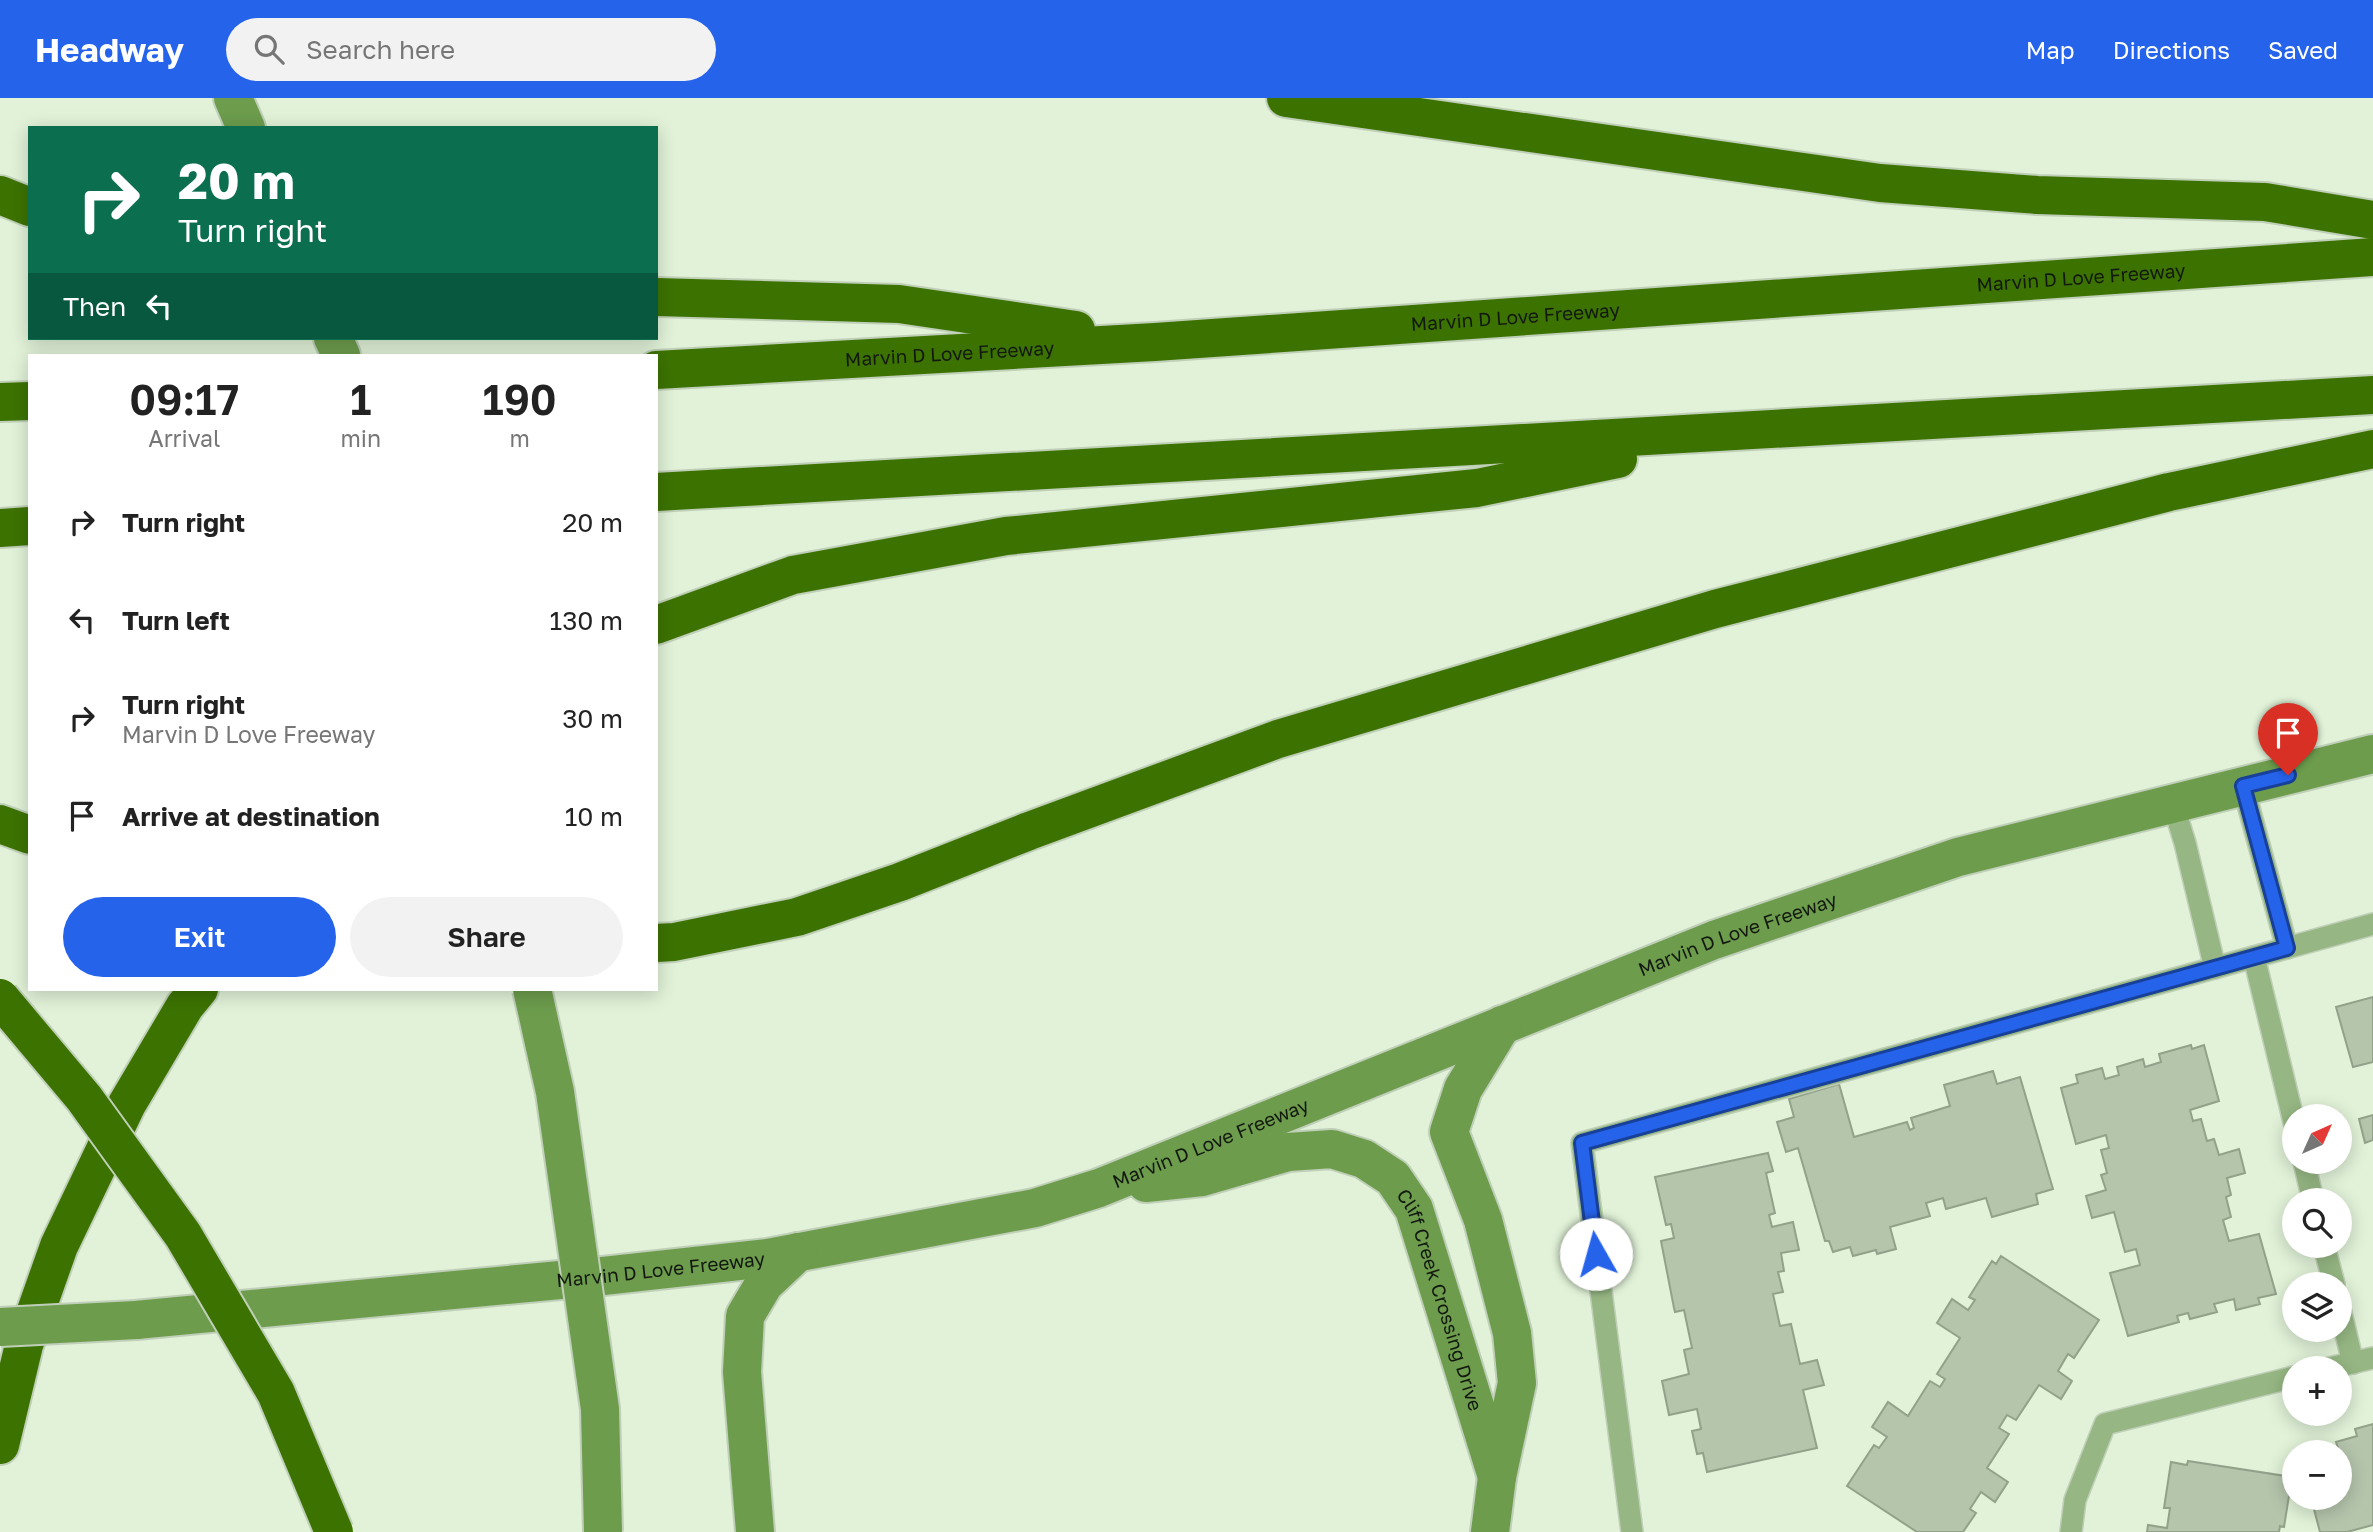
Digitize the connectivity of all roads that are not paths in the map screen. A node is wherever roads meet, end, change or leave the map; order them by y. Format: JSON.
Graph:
{"nodes":[{"id":1,"x":233,"y":98,"type":"edge"},
{"id":2,"x":1286,"y":98,"type":"edge"},
{"id":3,"x":245,"y":126,"type":"edge"},
{"id":4,"x":0,"y":195,"type":"edge"},
{"id":5,"x":28,"y":206,"type":"edge"},
{"id":6,"x":2373,"y":220,"type":"edge"},
{"id":7,"x":2373,"y":257,"type":"edge"},
{"id":8,"x":658,"y":297,"type":"edge"},
{"id":9,"x":1155,"y":342,"type":"junction"},
{"id":10,"x":658,"y":370,"type":"edge"},
{"id":11,"x":2373,"y":395,"type":"edge"},
{"id":12,"x":28,"y":401,"type":"edge"},
{"id":13,"x":0,"y":402,"type":"edge"},
{"id":14,"x":1740,"y":433,"type":"junction"},
{"id":15,"x":2373,"y":449,"type":"edge"},
{"id":16,"x":658,"y":492,"type":"edge"},
{"id":17,"x":28,"y":526,"type":"edge"},
{"id":18,"x":0,"y":528,"type":"edge"},
{"id":19,"x":658,"y":624,"type":"edge"},
{"id":20,"x":2373,"y":754,"type":"edge"},
{"id":21,"x":2243,"y":786,"type":"junction"},
{"id":22,"x":2173,"y":804,"type":"junction"},
{"id":23,"x":0,"y":824,"type":"edge"},
{"id":24,"x":28,"y":834,"type":"edge"},
{"id":25,"x":2373,"y":924,"type":"edge"},
{"id":26,"x":658,"y":943,"type":"edge"},
{"id":27,"x":2287,"y":948,"type":"junction"},
{"id":28,"x":2254,"y":957,"type":"junction"},
{"id":29,"x":2215,"y":968,"type":"junction"},
{"id":30,"x":197,"y":991,"type":"edge"},
{"id":31,"x":532,"y":991,"type":"edge"},
{"id":32,"x":0,"y":998,"type":"edge"},
{"id":33,"x":1502,"y":1025,"type":"junction"},
{"id":34,"x":2290,"y":1104,"type":"edge"},
{"id":35,"x":1099,"y":1188,"type":"junction"},
{"id":36,"x":798,"y":1252,"type":"junction"},
{"id":37,"x":0,"y":1327,"type":"edge"},
{"id":38,"x":2352,"y":1336,"type":"edge"},
{"id":39,"x":2363,"y":1360,"type":"edge"},
{"id":40,"x":2282,"y":1380,"type":"edge"},
{"id":41,"x":0,"y":1445,"type":"edge"},
{"id":42,"x":1497,"y":1476,"type":"junction"},
{"id":43,"x":334,"y":1532,"type":"edge"},
{"id":44,"x":603,"y":1532,"type":"edge"},
{"id":45,"x":755,"y":1532,"type":"edge"},
{"id":46,"x":1490,"y":1532,"type":"edge"},
{"id":47,"x":1632,"y":1532,"type":"edge"},
{"id":48,"x":2071,"y":1532,"type":"edge"}],
"edges":[{"from":1,"to":3,"type":"main road"},
{"from":2,"to":6,"type":"highway"},
{"from":4,"to":5,"type":"highway"},
{"from":7,"to":9,"type":"highway","name":"Marvin D Love Freeway"},
{"from":8,"to":9,"type":"highway"},
{"from":9,"to":10,"type":"highway","name":"Marvin D Love Freeway"},
{"from":11,"to":14,"type":"highway"},
{"from":12,"to":13,"type":"highway"},
{"from":14,"to":16,"type":"highway"},
{"from":14,"to":19,"type":"highway"},
{"from":15,"to":26,"type":"highway"},
{"from":17,"to":18,"type":"highway"},
{"from":20,"to":21,"type":"main road","name":"Marvin D Love Freeway"},
{"from":21,"to":22,"type":"main road","name":"Marvin D Love Freeway"},
{"from":21,"to":27,"type":"lane"},
{"from":22,"to":29,"type":"lane"},
{"from":22,"to":33,"type":"main road","name":"Marvin D Love Freeway"},
{"from":23,"to":24,"type":"highway"},
{"from":25,"to":27,"type":"lane"},
{"from":27,"to":28,"type":"lane"},
{"from":28,"to":29,"type":"lane"},
{"from":28,"to":34,"type":"lane"},
{"from":29,"to":47,"type":"lane"},
{"from":30,"to":41,"type":"highway"},
{"from":31,"to":44,"type":"main road","bridge":true},
{"from":32,"to":43,"type":"highway","bridge":true},
{"from":33,"to":35,"type":"main road","name":"Marvin D Love Freeway"},
{"from":33,"to":42,"type":"main road","name":"Cliff Creek Crossing Drive"},
{"from":35,"to":36,"type":"main road","name":"Marvin D Love Freeway"},
{"from":35,"to":42,"type":"main road","name":"Cliff Creek Crossing Drive"},
{"from":36,"to":37,"type":"main road","name":"Marvin D Love Freeway","bridge":true},
{"from":36,"to":45,"type":"main road"},
{"from":38,"to":39,"type":"lane"},
{"from":40,"to":48,"type":"lane"},
{"from":42,"to":46,"type":"main road","name":"Cliff Creek Crossing Drive"}]}
